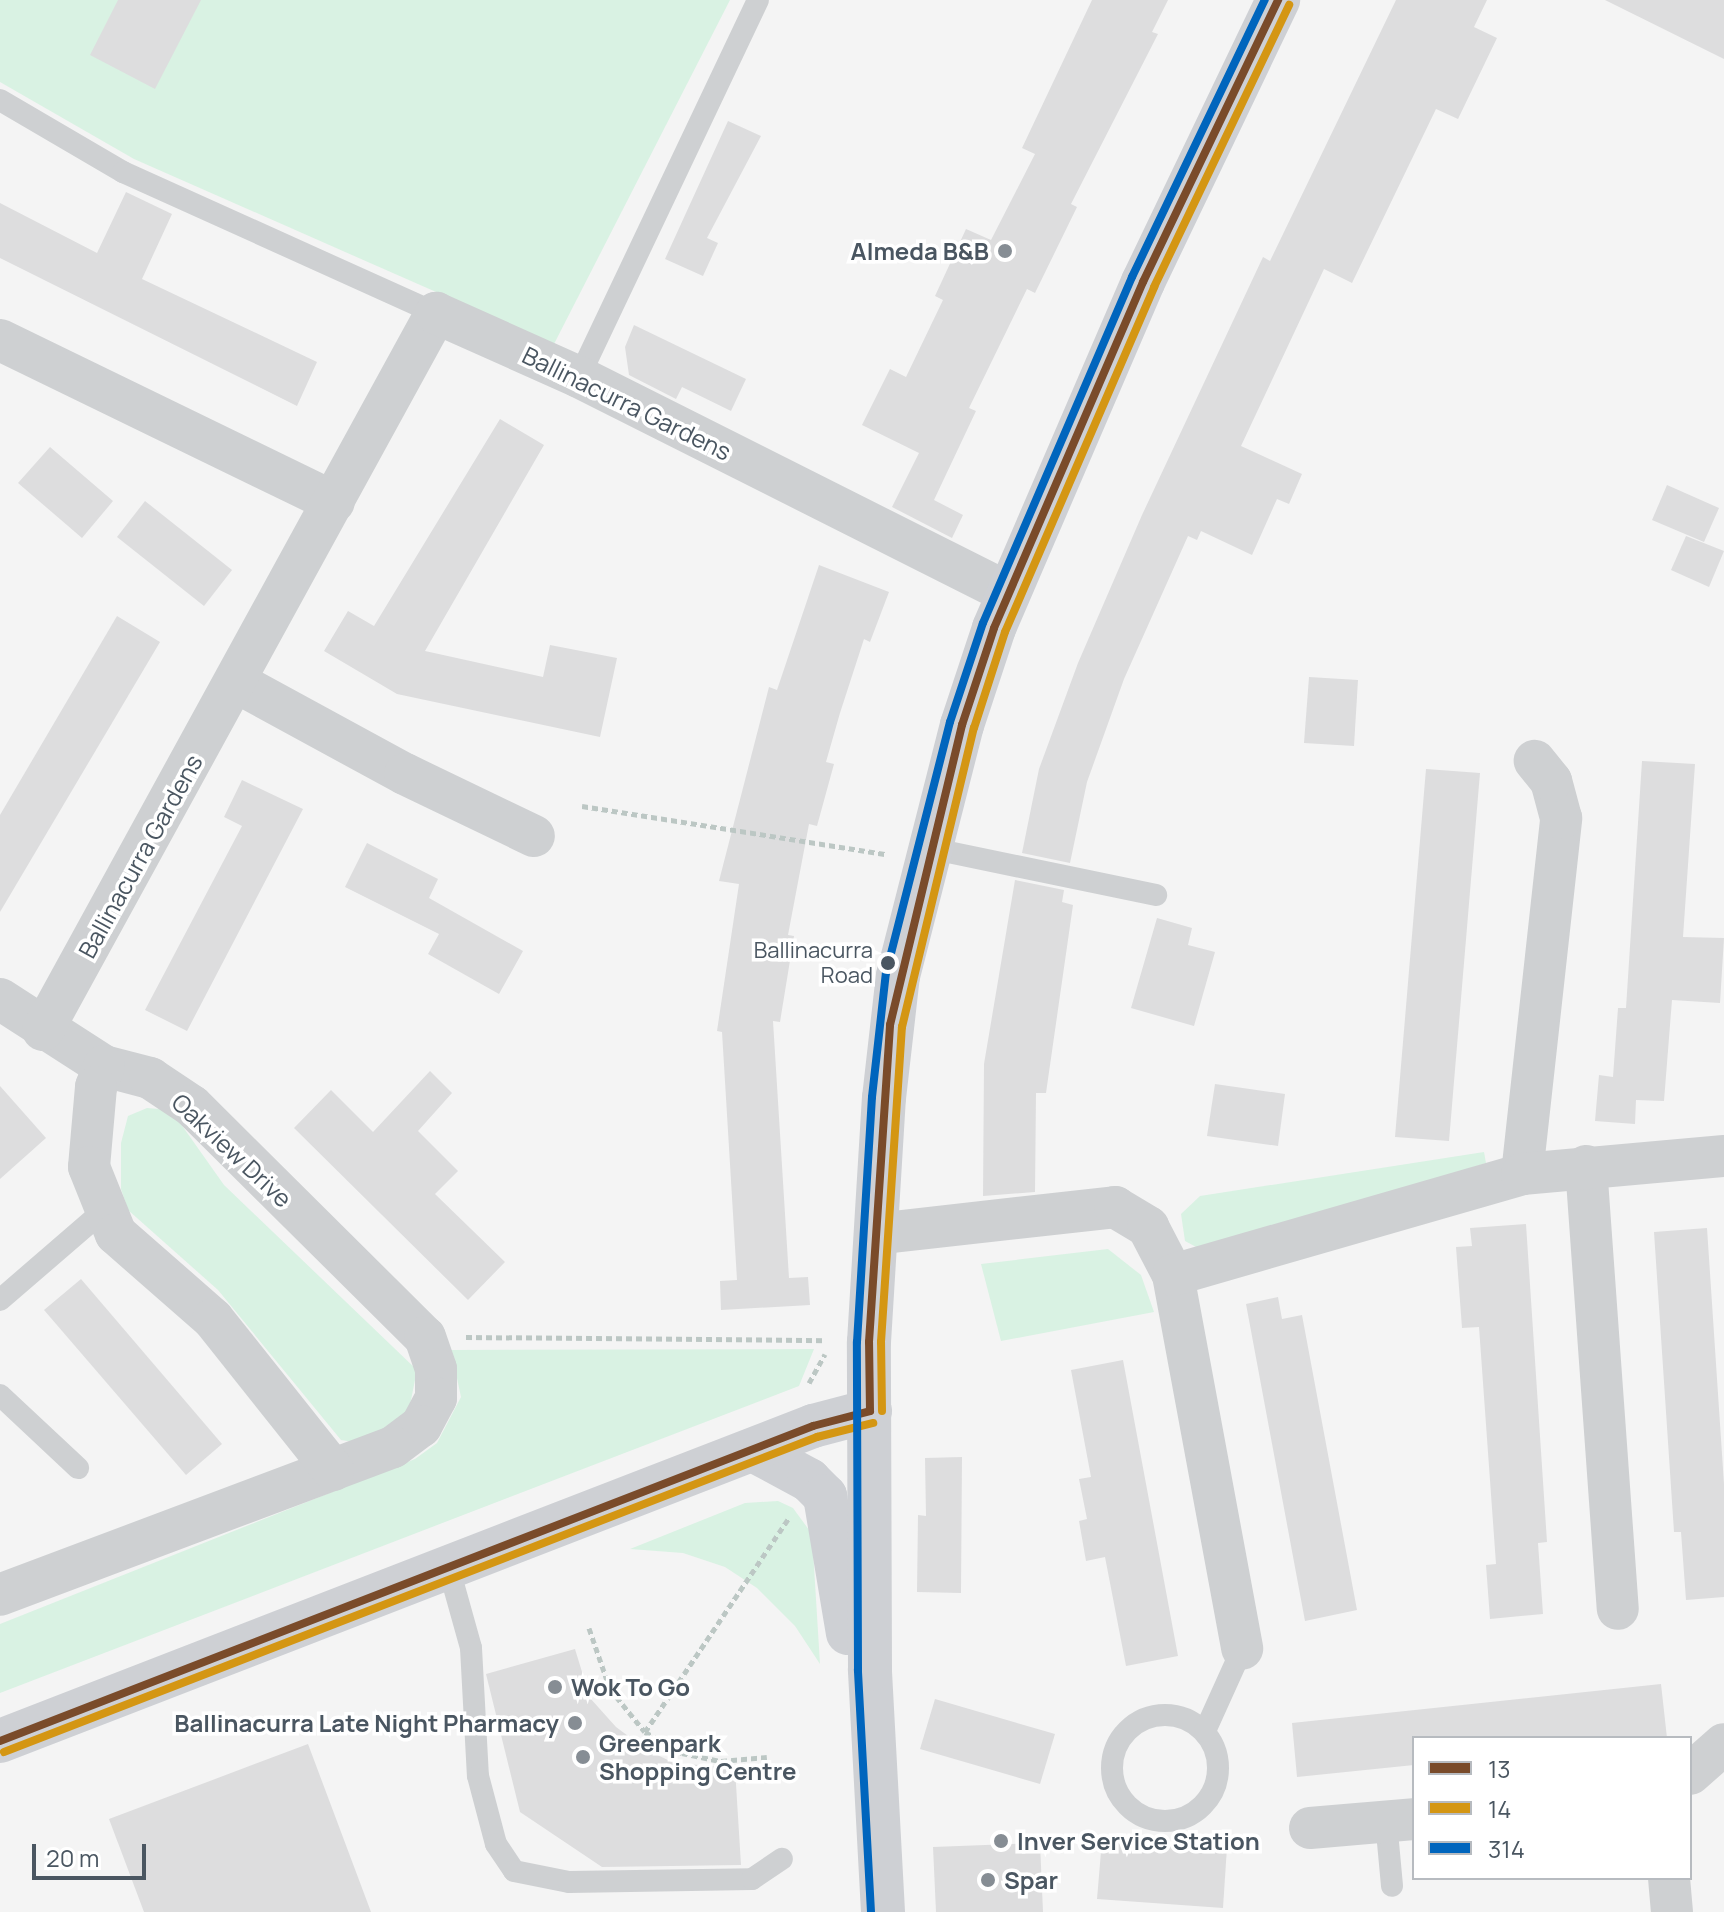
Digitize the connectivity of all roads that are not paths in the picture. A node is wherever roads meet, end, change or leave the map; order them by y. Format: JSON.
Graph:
{"nodes":[{"id":1,"x":758,"y":0,"type":"edge"},
{"id":2,"x":1278,"y":0,"type":"edge"},
{"id":3,"x":0,"y":100,"type":"edge"},
{"id":4,"x":436,"y":313,"type":"junction"},
{"id":5,"x":0,"y":340,"type":"edge"},
{"id":6,"x":579,"y":377,"type":"junction"},
{"id":7,"x":334,"y":502,"type":"junction"},
{"id":8,"x":1009,"y":593,"type":"junction"},
{"id":9,"x":236,"y":682,"type":"junction"},
{"id":10,"x":1535,"y":761,"type":"dead end"},
{"id":11,"x":534,"y":836,"type":"dead end"},
{"id":12,"x":928,"y":854,"type":"junction"},
{"id":13,"x":1156,"y":895,"type":"dead end"},
{"id":14,"x":0,"y":999,"type":"edge"},
{"id":15,"x":43,"y":1030,"type":"junction"},
{"id":16,"x":104,"y":1066,"type":"junction"},
{"id":17,"x":1724,"y":1156,"type":"edge"},
{"id":18,"x":1586,"y":1166,"type":"junction"},
{"id":19,"x":1522,"y":1174,"type":"junction"},
{"id":20,"x":103,"y":1211,"type":"junction"},
{"id":21,"x":875,"y":1234,"type":"junction"},
{"id":22,"x":1173,"y":1275,"type":"junction"},
{"id":23,"x":0,"y":1300,"type":"edge"},
{"id":24,"x":0,"y":1395,"type":"edge"},
{"id":25,"x":870,"y":1411,"type":"junction"},
{"id":26,"x":753,"y":1450,"type":"junction"},
{"id":27,"x":78,"y":1468,"type":"dead end"},
{"id":28,"x":333,"y":1470,"type":"junction"},
{"id":29,"x":449,"y":1569,"type":"junction"},
{"id":30,"x":0,"y":1595,"type":"edge"},
{"id":31,"x":1618,"y":1609,"type":"dead end"},
{"id":32,"x":1242,"y":1649,"type":"joint"},
{"id":33,"x":870,"y":1669,"type":"junction"},
{"id":34,"x":1205,"y":1731,"type":"junction"},
{"id":35,"x":0,"y":1741,"type":"edge"},
{"id":36,"x":1724,"y":1744,"type":"edge"},
{"id":37,"x":1692,"y":1772,"type":"edge"},
{"id":38,"x":1400,"y":1820,"type":"edge"},
{"id":39,"x":1310,"y":1828,"type":"dead end"},
{"id":40,"x":782,"y":1859,"type":"dead end"},
{"id":41,"x":1669,"y":1880,"type":"edge"},
{"id":42,"x":1392,"y":1886,"type":"dead end"},
{"id":43,"x":883,"y":1912,"type":"edge"},
{"id":44,"x":1672,"y":1912,"type":"edge"}],
"edges":[{"from":1,"to":6,"type":"lane"},
{"from":2,"to":8,"type":"main road"},
{"from":3,"to":4,"type":"lane"},
{"from":4,"to":6,"type":"street","name":"Ballinacurra Gardens"},
{"from":4,"to":7,"type":"street","name":"Ballinacurra Gardens"},
{"from":5,"to":7,"type":"street"},
{"from":6,"to":8,"type":"street","name":"Ballinacurra Gardens"},
{"from":7,"to":9,"type":"street","name":"Ballinacurra Gardens"},
{"from":8,"to":12,"type":"main road"},
{"from":9,"to":11,"type":"street"},
{"from":9,"to":15,"type":"street","name":"Ballinacurra Gardens"},
{"from":10,"to":19,"type":"street"},
{"from":12,"to":13,"type":"lane"},
{"from":12,"to":21,"type":"main road"},
{"from":14,"to":15,"type":"street"},
{"from":15,"to":16,"type":"street"},
{"from":16,"to":20,"type":"street"},
{"from":16,"to":28,"type":"street","name":"Oakview Drive"},
{"from":17,"to":18,"type":"street"},
{"from":18,"to":19,"type":"street"},
{"from":18,"to":31,"type":"street"},
{"from":19,"to":22,"type":"street"},
{"from":20,"to":23,"type":"lane"},
{"from":20,"to":28,"type":"street"},
{"from":21,"to":22,"type":"street"},
{"from":21,"to":25,"type":"main road"},
{"from":22,"to":32,"type":"street"},
{"from":24,"to":27,"type":"lane"},
{"from":25,"to":26,"type":"main road"},
{"from":25,"to":33,"type":"main road"},
{"from":26,"to":29,"type":"main road"},
{"from":26,"to":33,"type":"main road"},
{"from":28,"to":30,"type":"street","name":"Oakview Drive"},
{"from":29,"to":35,"type":"main road"},
{"from":29,"to":40,"type":"lane"},
{"from":32,"to":34,"type":"lane"},
{"from":33,"to":43,"type":"main road"},
{"from":34,"to":34,"type":"lane"},
{"from":36,"to":37,"type":"street"},
{"from":38,"to":39,"type":"street"},
{"from":38,"to":42,"type":"lane"},
{"from":41,"to":44,"type":"street"}]}
